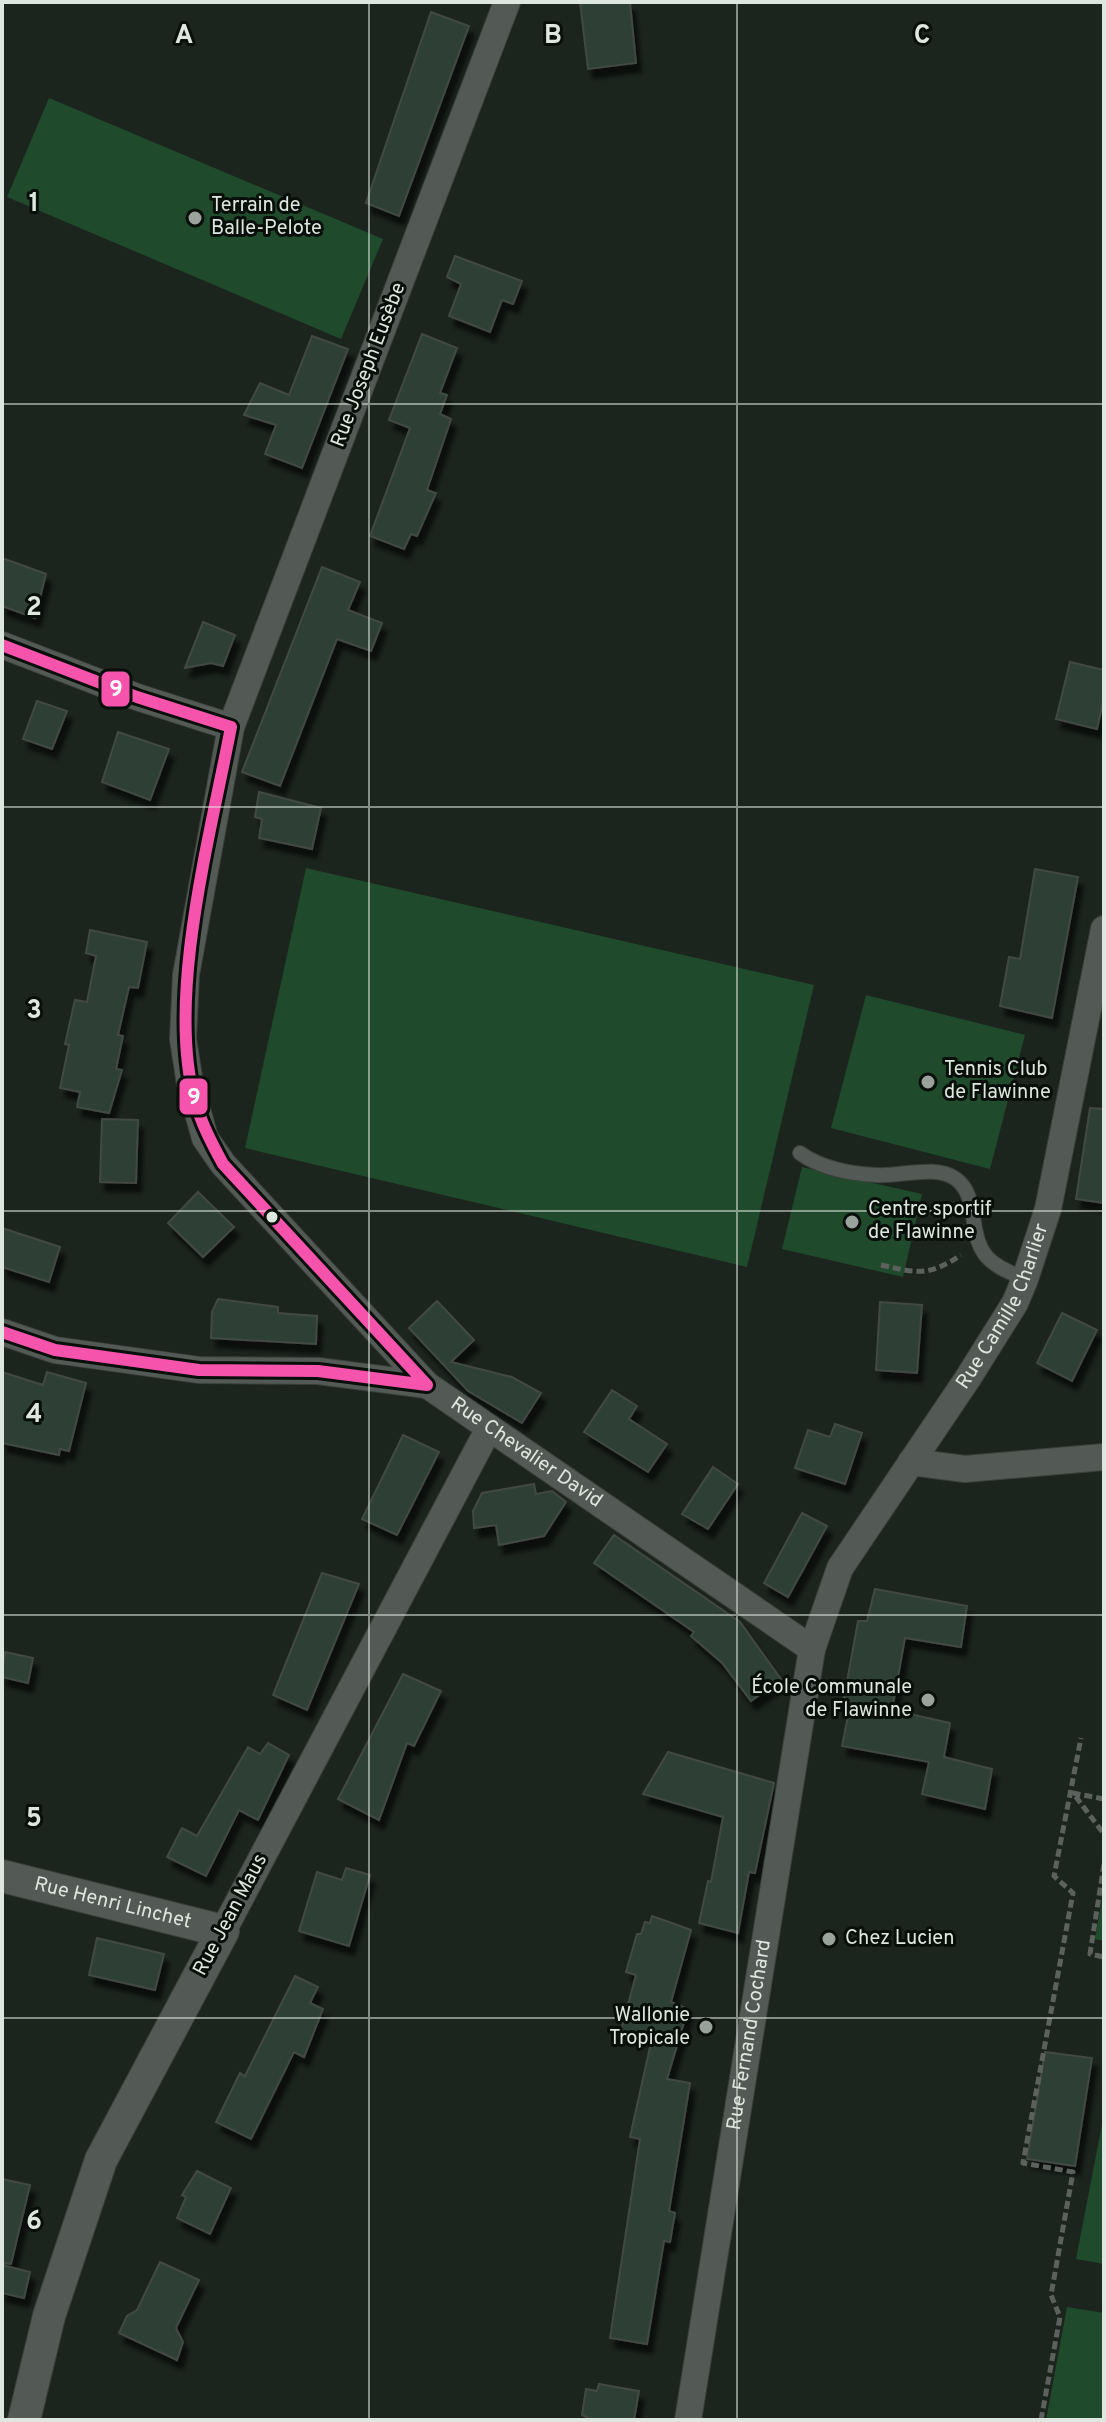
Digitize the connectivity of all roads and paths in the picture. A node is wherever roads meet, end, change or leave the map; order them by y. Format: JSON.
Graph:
{"nodes":[{"id":1,"x":507,"y":2,"type":"edge"},
{"id":2,"x":2,"y":645,"type":"edge"},
{"id":3,"x":231,"y":727,"type":"junction"},
{"id":4,"x":1104,"y":929,"type":"edge"},
{"id":5,"x":800,"y":1153,"type":"dead end"},
{"id":6,"x":977,"y":1243,"type":"junction"},
{"id":7,"x":881,"y":1265,"type":"dead end"},
{"id":8,"x":1025,"y":1279,"type":"junction"},
{"id":9,"x":2,"y":1332,"type":"edge"},
{"id":10,"x":427,"y":1385,"type":"junction"},
{"id":11,"x":488,"y":1430,"type":"junction"},
{"id":12,"x":1104,"y":1457,"type":"edge"},
{"id":13,"x":911,"y":1462,"type":"junction"},
{"id":14,"x":812,"y":1649,"type":"junction"},
{"id":15,"x":1081,"y":1738,"type":"dead end"},
{"id":16,"x":1073,"y":1793,"type":"junction"},
{"id":17,"x":1104,"y":1799,"type":"edge"},
{"id":18,"x":1104,"y":1834,"type":"edge"},
{"id":19,"x":1104,"y":1864,"type":"edge"},
{"id":20,"x":2,"y":1876,"type":"edge"},
{"id":21,"x":223,"y":1931,"type":"junction"},
{"id":22,"x":1104,"y":1957,"type":"edge"},
{"id":23,"x":24,"y":2420,"type":"edge"},
{"id":24,"x":688,"y":2420,"type":"edge"},
{"id":25,"x":1041,"y":2420,"type":"edge"}],
"edges":[{"from":1,"to":3,"type":"street","name":"Rue Joseph Eusèbe"},
{"from":2,"to":3,"type":"street"},
{"from":3,"to":10,"type":"street","name":"Rue Chevalier David"},
{"from":4,"to":8,"type":"street","name":"Rue Camille Charlier"},
{"from":5,"to":6,"type":"lane"},
{"from":6,"to":7,"type":"path"},
{"from":6,"to":8,"type":"lane"},
{"from":8,"to":13,"type":"street","name":"Rue Camille Charlier"},
{"from":9,"to":10,"type":"street"},
{"from":10,"to":11,"type":"street","name":"Rue Chevalier David"},
{"from":11,"to":14,"type":"street","name":"Rue Chevalier David"},
{"from":11,"to":21,"type":"street","name":"Rue Jean Maus"},
{"from":12,"to":13,"type":"street"},
{"from":13,"to":14,"type":"street","name":"Rue Camille Charlier"},
{"from":14,"to":24,"type":"street","name":"Rue Fernand Cochard"},
{"from":15,"to":16,"type":"path"},
{"from":16,"to":17,"type":"path"},
{"from":16,"to":18,"type":"path"},
{"from":16,"to":25,"type":"path"},
{"from":19,"to":22,"type":"path"},
{"from":20,"to":21,"type":"street","name":"Rue Henri Linchet"},
{"from":21,"to":23,"type":"street","name":"Rue Jean Maus"}]}
